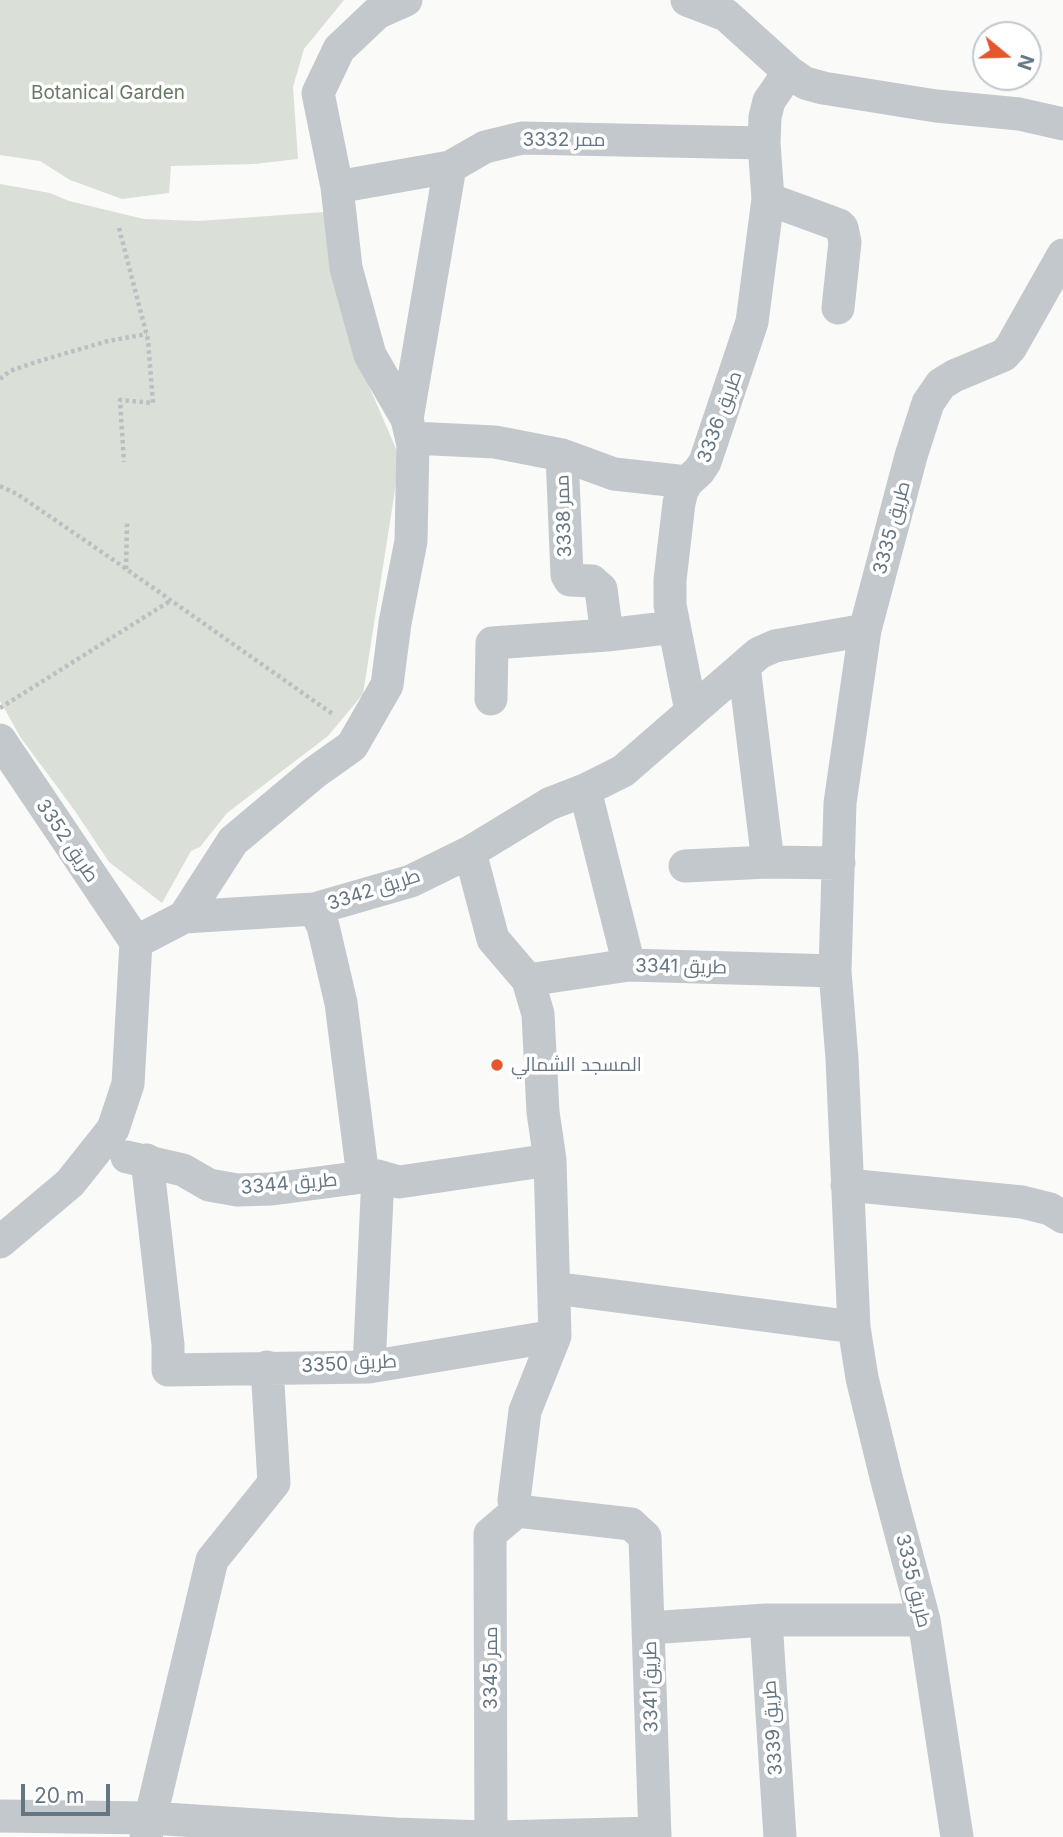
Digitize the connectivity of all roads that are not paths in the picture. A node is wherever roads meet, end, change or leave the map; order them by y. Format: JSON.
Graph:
{"nodes":[{"id":1,"x":406,"y":0,"type":"edge"},
{"id":2,"x":687,"y":0,"type":"edge"},
{"id":3,"x":789,"y":72,"type":"junction"},
{"id":4,"x":1063,"y":124,"type":"edge"},
{"id":5,"x":764,"y":143,"type":"junction"},
{"id":6,"x":450,"y":167,"type":"junction"},
{"id":7,"x":337,"y":187,"type":"junction"},
{"id":8,"x":768,"y":200,"type":"junction"},
{"id":9,"x":1063,"y":255,"type":"edge"},
{"id":10,"x":838,"y":308,"type":"dead end"},
{"id":11,"x":410,"y":432,"type":"junction"},
{"id":12,"x":562,"y":455,"type":"junction"},
{"id":13,"x":687,"y":482,"type":"junction"},
{"id":14,"x":674,"y":627,"type":"junction"},
{"id":15,"x":865,"y":630,"type":"junction"},
{"id":16,"x":607,"y":635,"type":"junction"},
{"id":17,"x":744,"y":666,"type":"junction"},
{"id":18,"x":491,"y":699,"type":"dead end"},
{"id":19,"x":691,"y":712,"type":"junction"},
{"id":20,"x":0,"y":740,"type":"edge"},
{"id":21,"x":585,"y":790,"type":"junction"},
{"id":22,"x":470,"y":852,"type":"junction"},
{"id":23,"x":768,"y":862,"type":"junction"},
{"id":24,"x":839,"y":863,"type":"junction"},
{"id":25,"x":685,"y":866,"type":"dead end"},
{"id":26,"x":314,"y":909,"type":"junction"},
{"id":27,"x":184,"y":917,"type":"junction"},
{"id":28,"x":136,"y":942,"type":"junction"},
{"id":29,"x":629,"y":965,"type":"junction"},
{"id":30,"x":835,"y":971,"type":"junction"},
{"id":31,"x":528,"y":980,"type":"junction"},
{"id":32,"x":96,"y":1152,"type":"junction"},
{"id":33,"x":147,"y":1160,"type":"junction"},
{"id":34,"x":550,"y":1160,"type":"junction"},
{"id":35,"x":371,"y":1177,"type":"junction"},
{"id":36,"x":847,"y":1185,"type":"junction"},
{"id":37,"x":1063,"y":1217,"type":"edge"},
{"id":38,"x":0,"y":1242,"type":"edge"},
{"id":39,"x":554,"y":1287,"type":"junction"},
{"id":40,"x":853,"y":1327,"type":"junction"},
{"id":41,"x":555,"y":1336,"type":"junction"},
{"id":42,"x":267,"y":1367,"type":"junction"},
{"id":43,"x":369,"y":1367,"type":"junction"},
{"id":44,"x":517,"y":1511,"type":"junction"},
{"id":45,"x":766,"y":1619,"type":"junction"},
{"id":46,"x":925,"y":1620,"type":"junction"},
{"id":47,"x":649,"y":1628,"type":"junction"},
{"id":48,"x":0,"y":1815,"type":"edge"},
{"id":49,"x":148,"y":1828,"type":"edge"},
{"id":50,"x":655,"y":1835,"type":"edge"},
{"id":51,"x":394,"y":1836,"type":"edge"},
{"id":52,"x":489,"y":1837,"type":"edge"},
{"id":53,"x":498,"y":1837,"type":"edge"},
{"id":54,"x":780,"y":1837,"type":"edge"},
{"id":55,"x":957,"y":1837,"type":"edge"}],
"edges":[{"from":1,"to":7,"type":"street"},
{"from":2,"to":3,"type":"street"},
{"from":3,"to":4,"type":"street"},
{"from":3,"to":5,"type":"street","name":"طريق 3336"},
{"from":5,"to":6,"type":"street","name":"ممر 3332"},
{"from":5,"to":8,"type":"street","name":"طريق 3336"},
{"from":6,"to":7,"type":"street","name":"ممر 3332"},
{"from":6,"to":11,"type":"street"},
{"from":7,"to":11,"type":"street"},
{"from":8,"to":10,"type":"street"},
{"from":8,"to":13,"type":"street","name":"طريق 3336"},
{"from":9,"to":15,"type":"street","name":"طريق 3335"},
{"from":11,"to":12,"type":"street"},
{"from":11,"to":27,"type":"street"},
{"from":12,"to":13,"type":"street"},
{"from":12,"to":16,"type":"street","name":"ممر 3338"},
{"from":13,"to":14,"type":"street","name":"طريق 3336"},
{"from":14,"to":16,"type":"street"},
{"from":14,"to":19,"type":"street","name":"طريق 3336"},
{"from":15,"to":17,"type":"street","name":"طريق 3342"},
{"from":15,"to":24,"type":"street","name":"طريق 3335"},
{"from":16,"to":18,"type":"street"},
{"from":17,"to":19,"type":"street","name":"طريق 3342"},
{"from":17,"to":23,"type":"street"},
{"from":19,"to":21,"type":"street","name":"طريق 3342"},
{"from":20,"to":28,"type":"street","name":"طريق 3352"},
{"from":21,"to":22,"type":"street","name":"طريق 3342"},
{"from":21,"to":29,"type":"street"},
{"from":22,"to":26,"type":"street","name":"طريق 3342"},
{"from":22,"to":31,"type":"street"},
{"from":23,"to":24,"type":"street"},
{"from":23,"to":25,"type":"street"},
{"from":24,"to":30,"type":"street","name":"طريق 3335"},
{"from":26,"to":27,"type":"street","name":"طريق 3342"},
{"from":26,"to":35,"type":"street","name":"طريق 3344"},
{"from":27,"to":28,"type":"street"},
{"from":28,"to":32,"type":"street"},
{"from":29,"to":30,"type":"street","name":"طريق 3341"},
{"from":29,"to":31,"type":"street","name":"طريق 3341"},
{"from":30,"to":36,"type":"street","name":"طريق 3335"},
{"from":31,"to":34,"type":"street"},
{"from":32,"to":33,"type":"street","name":"طريق 3344"},
{"from":32,"to":38,"type":"street"},
{"from":33,"to":35,"type":"street","name":"طريق 3344"},
{"from":33,"to":42,"type":"street","name":"طريق 3350"},
{"from":34,"to":35,"type":"street","name":"طريق 3344"},
{"from":34,"to":39,"type":"street"},
{"from":35,"to":43,"type":"street","name":"طريق 3344"},
{"from":36,"to":37,"type":"street"},
{"from":36,"to":40,"type":"street","name":"طريق 3335"},
{"from":39,"to":40,"type":"street"},
{"from":39,"to":41,"type":"street"},
{"from":40,"to":46,"type":"street","name":"طريق 3335"},
{"from":41,"to":43,"type":"street","name":"طريق 3350"},
{"from":41,"to":44,"type":"street"},
{"from":42,"to":43,"type":"street","name":"طريق 3350"},
{"from":42,"to":49,"type":"street"},
{"from":44,"to":47,"type":"street","name":"طريق 3341"},
{"from":44,"to":52,"type":"street","name":"ممر 3345"},
{"from":45,"to":46,"type":"street"},
{"from":45,"to":47,"type":"street"},
{"from":45,"to":54,"type":"street","name":"طريق 3339"},
{"from":46,"to":55,"type":"street","name":"طريق 3335"},
{"from":47,"to":50,"type":"street","name":"طريق 3341"},
{"from":48,"to":49,"type":"street"},
{"from":49,"to":51,"type":"street"},
{"from":50,"to":53,"type":"street"},
{"from":51,"to":52,"type":"street"}]}
